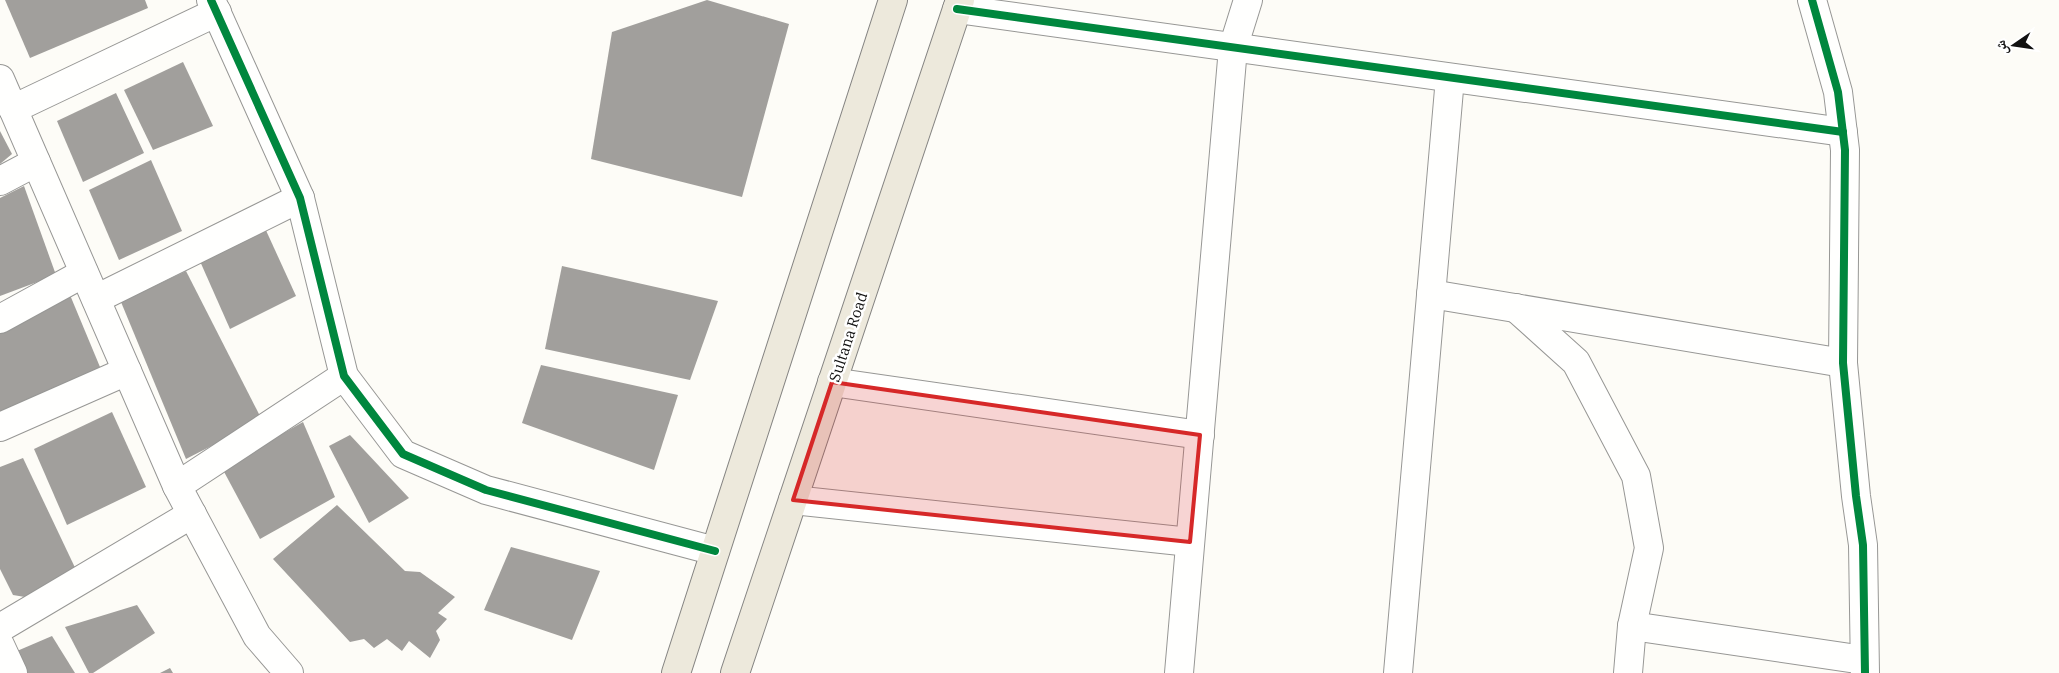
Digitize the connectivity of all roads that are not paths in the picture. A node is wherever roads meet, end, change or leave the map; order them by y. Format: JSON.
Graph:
{"nodes":[{"id":1,"x":894,"y":0,"type":"edge"},
{"id":2,"x":1248,"y":0,"type":"edge"},
{"id":3,"x":1812,"y":0,"type":"edge"},
{"id":4,"x":958,"y":5,"type":"edge"},
{"id":5,"x":214,"y":6,"type":"edge"},
{"id":6,"x":1233,"y":48,"type":"junction"},
{"id":7,"x":1450,"y":78,"type":"junction"},
{"id":8,"x":0,"y":79,"type":"edge"},
{"id":9,"x":13,"y":109,"type":"junction"},
{"id":10,"x":1843,"y":132,"type":"junction"},
{"id":11,"x":36,"y":162,"type":"junction"},
{"id":12,"x":0,"y":181,"type":"edge"},
{"id":13,"x":300,"y":198,"type":"junction"},
{"id":14,"x":84,"y":273,"type":"junction"},
{"id":15,"x":1431,"y":294,"type":"junction"},
{"id":16,"x":96,"y":298,"type":"junction"},
{"id":17,"x":1516,"y":308,"type":"junction"},
{"id":18,"x":0,"y":319,"type":"edge"},
{"id":19,"x":1844,"y":363,"type":"junction"},
{"id":20,"x":127,"y":371,"type":"junction"},
{"id":21,"x":344,"y":376,"type":"junction"},
{"id":22,"x":832,"y":382,"type":"junction"},
{"id":23,"x":0,"y":428,"type":"edge"},
{"id":24,"x":1200,"y":435,"type":"junction"},
{"id":25,"x":177,"y":486,"type":"junction"},
{"id":26,"x":793,"y":500,"type":"junction"},
{"id":27,"x":192,"y":514,"type":"junction"},
{"id":28,"x":1190,"y":542,"type":"junction"},
{"id":29,"x":715,"y":551,"type":"junction"},
{"id":30,"x":1632,"y":626,"type":"junction"},
{"id":31,"x":0,"y":628,"type":"edge"},
{"id":32,"x":0,"y":645,"type":"edge"},
{"id":33,"x":1864,"y":666,"type":"edge"},
{"id":34,"x":13,"y":673,"type":"edge"},
{"id":35,"x":289,"y":673,"type":"edge"},
{"id":36,"x":676,"y":673,"type":"edge"},
{"id":37,"x":736,"y":673,"type":"edge"},
{"id":38,"x":1179,"y":673,"type":"edge"},
{"id":39,"x":1398,"y":673,"type":"edge"},
{"id":40,"x":1628,"y":673,"type":"edge"}],
"edges":[{"from":1,"to":29,"type":"main road"},
{"from":2,"to":6,"type":"street"},
{"from":3,"to":10,"type":"street"},
{"from":4,"to":6,"type":"street"},
{"from":4,"to":22,"type":"main road","name":"Sultana Road"},
{"from":5,"to":9,"type":"street"},
{"from":5,"to":13,"type":"street"},
{"from":6,"to":7,"type":"street"},
{"from":6,"to":24,"type":"street"},
{"from":7,"to":10,"type":"street"},
{"from":7,"to":15,"type":"street"},
{"from":8,"to":9,"type":"street"},
{"from":9,"to":11,"type":"street"},
{"from":10,"to":19,"type":"street"},
{"from":11,"to":12,"type":"street"},
{"from":11,"to":14,"type":"street"},
{"from":13,"to":16,"type":"street"},
{"from":13,"to":21,"type":"street"},
{"from":14,"to":16,"type":"street"},
{"from":14,"to":18,"type":"street"},
{"from":15,"to":17,"type":"street"},
{"from":15,"to":39,"type":"street"},
{"from":16,"to":20,"type":"street"},
{"from":17,"to":19,"type":"street"},
{"from":17,"to":30,"type":"street"},
{"from":19,"to":33,"type":"street"},
{"from":20,"to":23,"type":"street"},
{"from":20,"to":25,"type":"street"},
{"from":21,"to":25,"type":"street"},
{"from":21,"to":29,"type":"street"},
{"from":22,"to":24,"type":"street"},
{"from":22,"to":26,"type":"main road","name":"Sultana Road"},
{"from":24,"to":28,"type":"street"},
{"from":25,"to":27,"type":"street"},
{"from":26,"to":28,"type":"street"},
{"from":26,"to":37,"type":"main road","name":"Sultana Road"},
{"from":27,"to":31,"type":"street"},
{"from":27,"to":35,"type":"street"},
{"from":28,"to":38,"type":"street"},
{"from":29,"to":36,"type":"main road"},
{"from":30,"to":33,"type":"street"},
{"from":30,"to":40,"type":"street"},
{"from":32,"to":34,"type":"street"}]}
